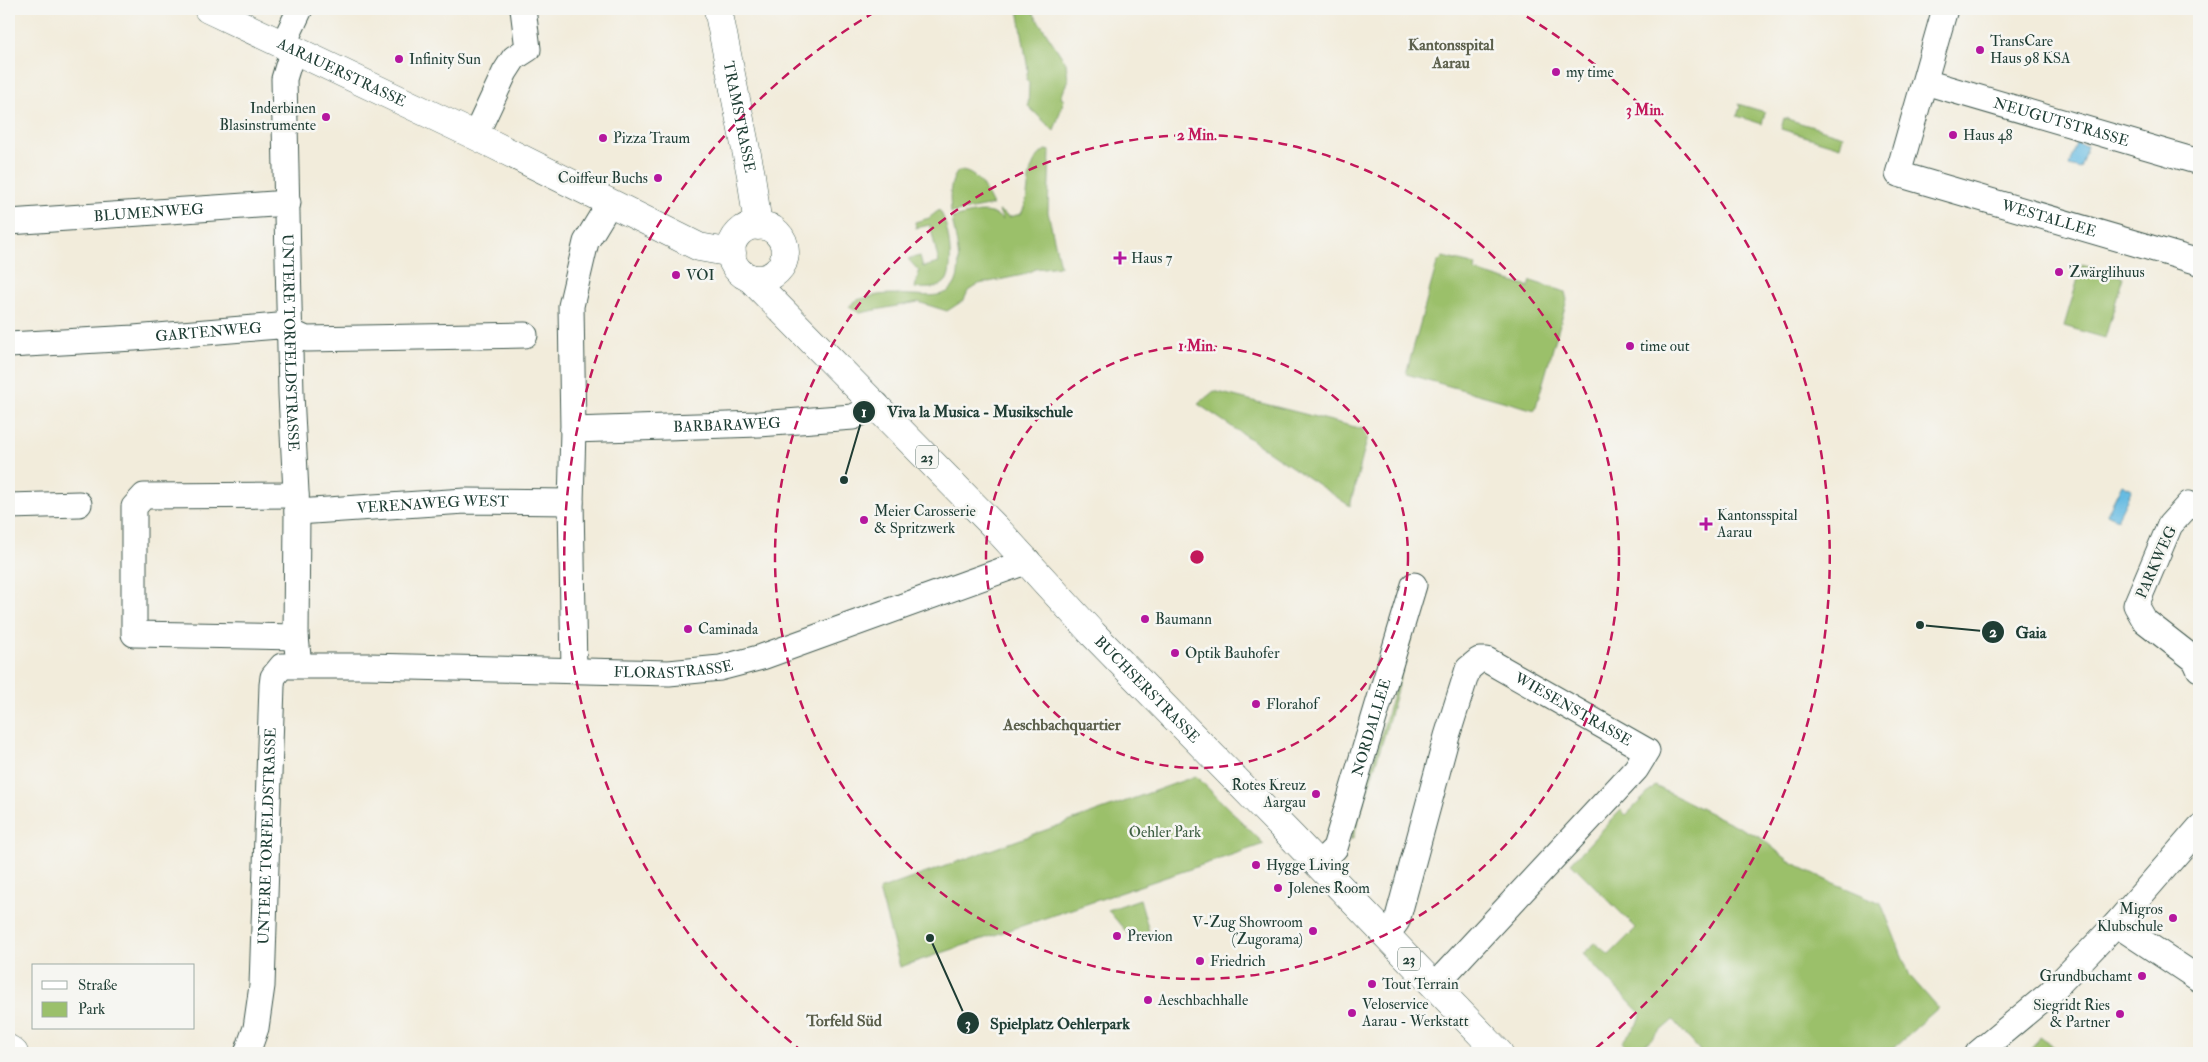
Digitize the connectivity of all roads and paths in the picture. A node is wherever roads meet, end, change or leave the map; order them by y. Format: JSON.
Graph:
{"nodes":[{"id":1,"x":208,"y":9,"type":"edge"},
{"id":2,"x":300,"y":9,"type":"edge"},
{"id":3,"x":523,"y":9,"type":"edge"},
{"id":4,"x":718,"y":9,"type":"edge"},
{"id":5,"x":1945,"y":9,"type":"edge"},
{"id":6,"x":288,"y":47,"type":"junction"},
{"id":7,"x":1925,"y":82,"type":"junction"},
{"id":8,"x":474,"y":136,"type":"junction"},
{"id":9,"x":2199,"y":162,"type":"edge"},
{"id":10,"x":288,"y":203,"type":"junction"},
{"id":11,"x":608,"y":204,"type":"junction"},
{"id":12,"x":9,"y":222,"type":"edge"},
{"id":13,"x":758,"y":226,"type":"junction"},
{"id":14,"x":732,"y":253,"type":"junction"},
{"id":15,"x":2199,"y":262,"type":"edge"},
{"id":16,"x":781,"y":267,"type":"junction"},
{"id":17,"x":750,"y":278,"type":"junction"},
{"id":18,"x":799,"y":326,"type":"junction"},
{"id":19,"x":291,"y":333,"type":"junction"},
{"id":20,"x":525,"y":336,"type":"dead end"},
{"id":21,"x":9,"y":345,"type":"edge"},
{"id":22,"x":876,"y":404,"type":"junction"},
{"id":23,"x":573,"y":430,"type":"junction"},
{"id":24,"x":570,"y":502,"type":"junction"},
{"id":25,"x":79,"y":504,"type":"dead end"},
{"id":26,"x":296,"y":504,"type":"junction"},
{"id":27,"x":9,"y":506,"type":"edge"},
{"id":28,"x":2199,"y":508,"type":"edge"},
{"id":29,"x":1028,"y":561,"type":"junction"},
{"id":30,"x":1414,"y":585,"type":"dead end"},
{"id":31,"x":296,"y":637,"type":"junction"},
{"id":32,"x":299,"y":665,"type":"junction"},
{"id":33,"x":2199,"y":669,"type":"edge"},
{"id":34,"x":574,"y":670,"type":"junction"},
{"id":35,"x":2199,"y":828,"type":"edge"},
{"id":36,"x":1318,"y":865,"type":"junction"},
{"id":37,"x":2116,"y":924,"type":"junction"},
{"id":38,"x":1386,"y":936,"type":"junction"},
{"id":39,"x":2199,"y":979,"type":"edge"},
{"id":40,"x":1434,"y":986,"type":"junction"},
{"id":41,"x":9,"y":1049,"type":"edge"},
{"id":42,"x":14,"y":1053,"type":"edge"},
{"id":43,"x":247,"y":1053,"type":"edge"},
{"id":44,"x":1498,"y":1053,"type":"edge"},
{"id":45,"x":1978,"y":1053,"type":"edge"}],
"edges":[{"from":1,"to":6,"type":"main road","name":"AARAUERSTRASSE"},
{"from":2,"to":6,"type":"street","name":"UNTERE TORFELDSTRASSE"},
{"from":3,"to":8,"type":"street"},
{"from":4,"to":13,"type":"main road","name":"TRAMSTRASSE"},
{"from":5,"to":7,"type":"street"},
{"from":6,"to":8,"type":"main road","name":"AARAUERSTRASSE"},
{"from":6,"to":10,"type":"street","name":"UNTERE TORFELDSTRASSE"},
{"from":7,"to":9,"type":"street","name":"NEUGUTSTRASSE"},
{"from":7,"to":15,"type":"street","name":"WESTALLEE"},
{"from":8,"to":11,"type":"main road","name":"AARAUERSTRASSE"},
{"from":10,"to":12,"type":"street","name":"BLUMENWEG"},
{"from":10,"to":19,"type":"street","name":"UNTERE TORFELDSTRASSE"},
{"from":11,"to":14,"type":"main road","name":"AARAUERSTRASSE"},
{"from":11,"to":23,"type":"street"},
{"from":13,"to":14,"type":"main road"},
{"from":13,"to":16,"type":"main road","number":"23"},
{"from":14,"to":17,"type":"main road","number":"23"},
{"from":16,"to":17,"type":"main road"},
{"from":16,"to":18,"type":"main road","name":"BUCHSERSTRASSE","number":"23"},
{"from":17,"to":18,"type":"main road","name":"BUCHSERSTRASSE","number":"23"},
{"from":18,"to":22,"type":"main road","name":"BUCHSERSTRASSE","number":"23"},
{"from":19,"to":20,"type":"street","name":"GARTENWEG"},
{"from":19,"to":21,"type":"street","name":"GARTENWEG"},
{"from":19,"to":26,"type":"street","name":"UNTERE TORFELDSTRASSE"},
{"from":22,"to":23,"type":"street","name":"BARBARAWEG"},
{"from":22,"to":29,"type":"main road","name":"BUCHSERSTRASSE","number":"23"},
{"from":23,"to":24,"type":"street"},
{"from":24,"to":26,"type":"street","name":"VERENAWEG WEST"},
{"from":24,"to":34,"type":"street"},
{"from":25,"to":27,"type":"street"},
{"from":26,"to":31,"type":"street","name":"UNTERE TORFELDSTRASSE"},
{"from":26,"to":31,"type":"street","name":"VERENAWEG WEST"},
{"from":28,"to":33,"type":"street","name":"PARKWEG"},
{"from":29,"to":34,"type":"street","name":"FLORASTRASSE"},
{"from":29,"to":36,"type":"main road","name":"BUCHSERSTRASSE","number":"23"},
{"from":30,"to":36,"type":"street","name":"NORDALLEE"},
{"from":31,"to":32,"type":"street","name":"UNTERE TORFELDSTRASSE"},
{"from":32,"to":34,"type":"street","name":"FLORASTRASSE"},
{"from":32,"to":43,"type":"street","name":"UNTERE TORFELDSTRASSE"},
{"from":35,"to":37,"type":"street"},
{"from":36,"to":38,"type":"main road","name":"BUCHSERSTRASSE","number":"23"},
{"from":37,"to":39,"type":"street"},
{"from":37,"to":45,"type":"street"},
{"from":38,"to":40,"type":"main road","name":"BUCHSERSTRASSE","number":"23"},
{"from":38,"to":40,"type":"street","name":"WIESENSTRASSE"},
{"from":40,"to":44,"type":"main road","name":"BUCHSERSTRASSE","number":"23"},
{"from":41,"to":42,"type":"main road"}]}
